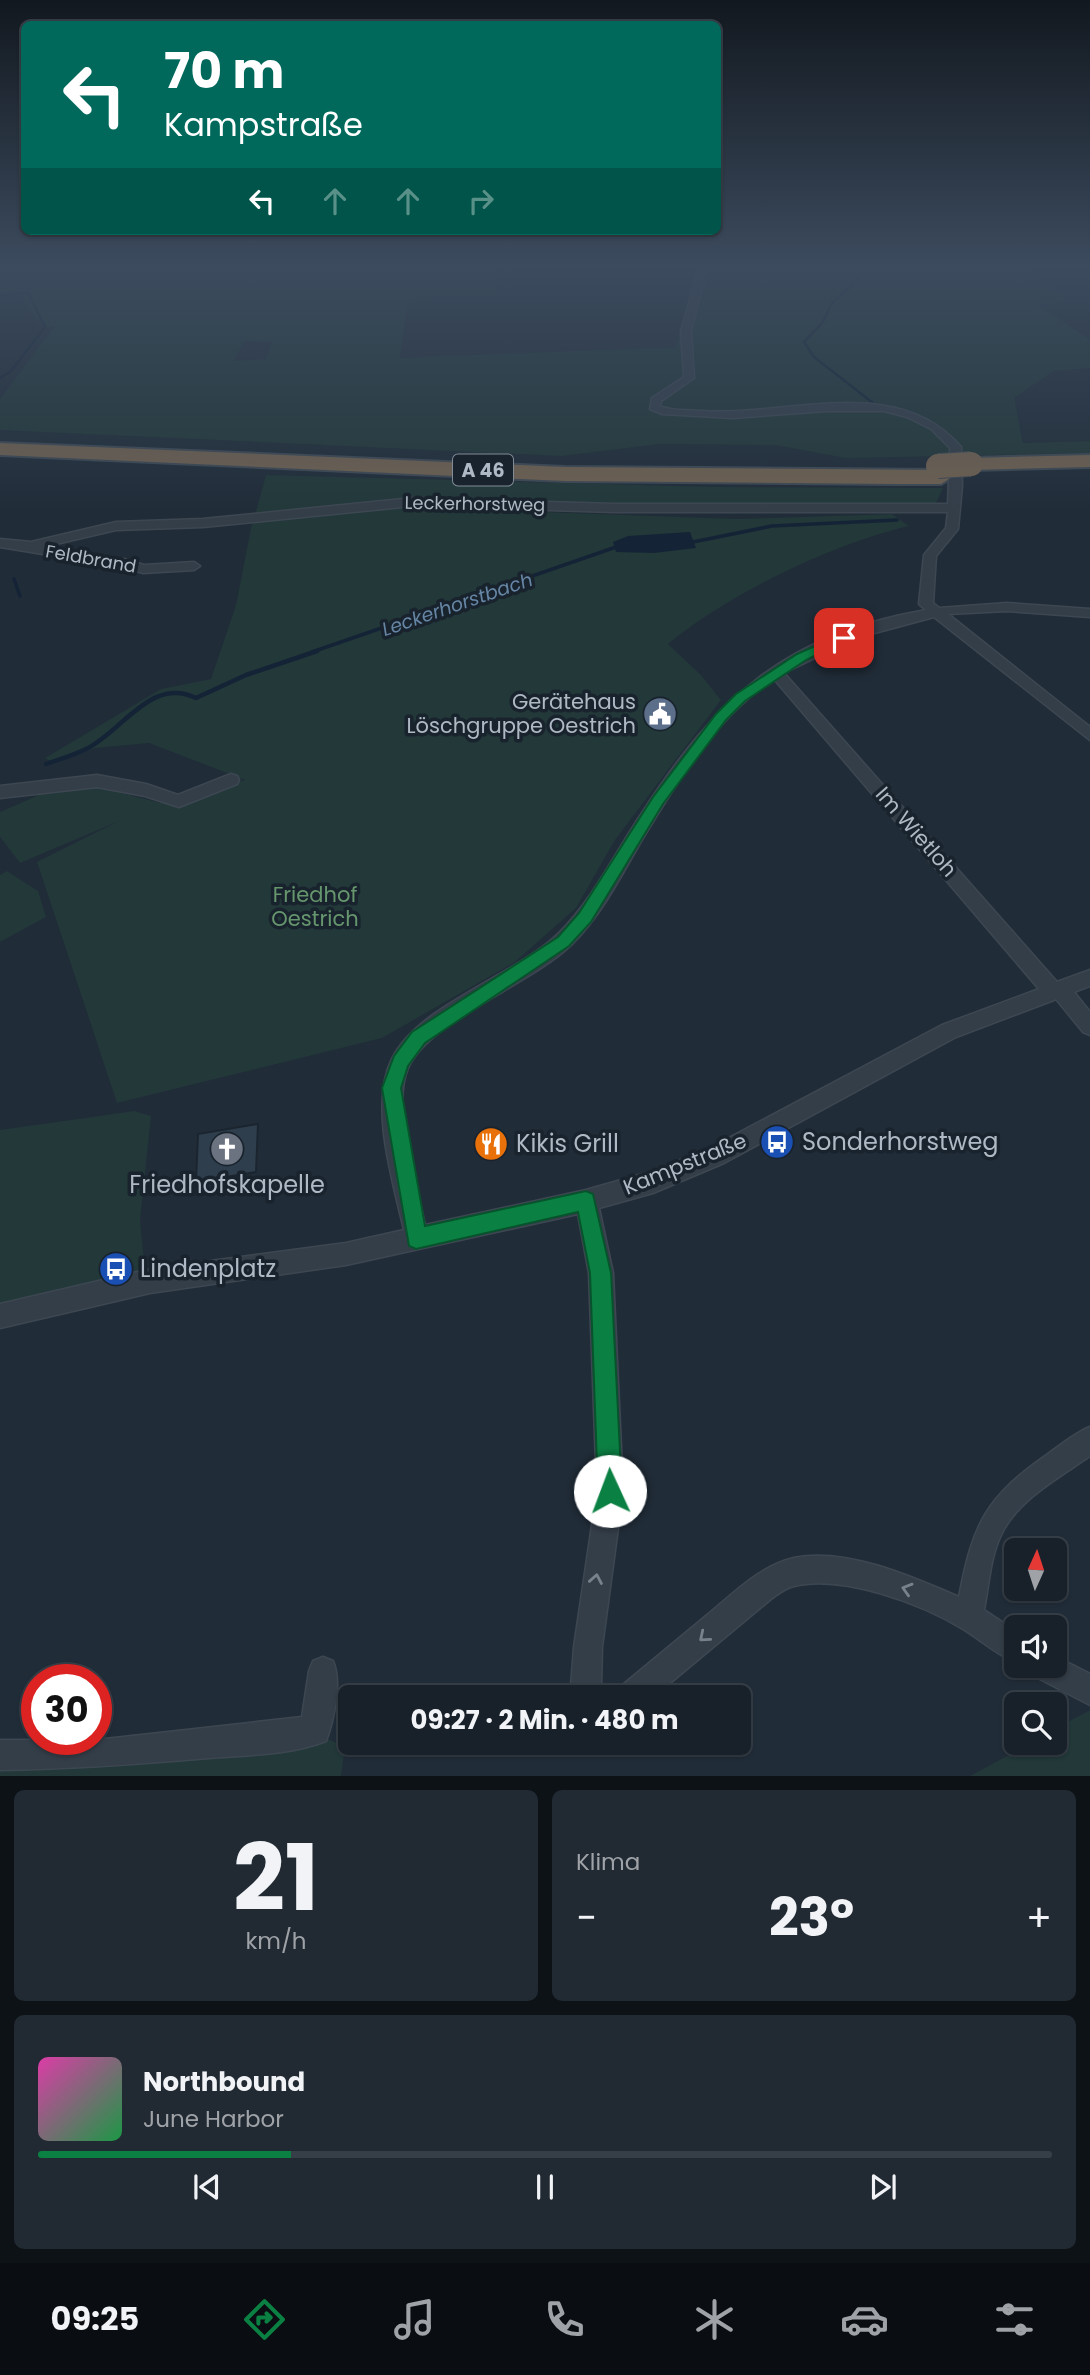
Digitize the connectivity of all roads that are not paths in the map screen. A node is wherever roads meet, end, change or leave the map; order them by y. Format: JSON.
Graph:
{"nodes":[{"id":1,"x":687,"y":348,"type":"edge"},
{"id":2,"x":0,"y":438,"type":"edge"},
{"id":3,"x":62,"y":444,"type":"junction"},
{"id":4,"x":0,"y":449,"type":"edge"},
{"id":5,"x":625,"y":457,"type":"dead end"},
{"id":6,"x":513,"y":461,"type":"junction"},
{"id":7,"x":830,"y":461,"type":"dead end"},
{"id":8,"x":887,"y":466,"type":"junction"},
{"id":9,"x":972,"y":470,"type":"junction"},
{"id":10,"x":1087,"y":470,"type":"edge"},
{"id":11,"x":940,"y":471,"type":"junction"},
{"id":12,"x":953,"y":508,"type":"junction"},
{"id":13,"x":0,"y":543,"type":"edge"},
{"id":14,"x":31,"y":546,"type":"junction"},
{"id":15,"x":194,"y":566,"type":"dead end"},
{"id":16,"x":938,"y":612,"type":"junction"},
{"id":17,"x":1090,"y":613,"type":"edge"},
{"id":18,"x":776,"y":673,"type":"junction"},
{"id":19,"x":1090,"y":735,"type":"edge"},
{"id":20,"x":231,"y":780,"type":"dead end"},
{"id":21,"x":0,"y":792,"type":"edge"},
{"id":22,"x":1090,"y":978,"type":"edge"},
{"id":23,"x":1057,"y":991,"type":"junction"},
{"id":24,"x":1090,"y":1026,"type":"edge"},
{"id":25,"x":586,"y":1201,"type":"junction"},
{"id":26,"x":416,"y":1238,"type":"junction"},
{"id":27,"x":0,"y":1316,"type":"edge"},
{"id":28,"x":1090,"y":1440,"type":"edge"},
{"id":29,"x":969,"y":1616,"type":"junction"},
{"id":30,"x":1004,"y":1640,"type":"edge"},
{"id":31,"x":323,"y":1671,"type":"dead end"},
{"id":32,"x":1067,"y":1678,"type":"edge"},
{"id":33,"x":586,"y":1685,"type":"edge"},
{"id":34,"x":645,"y":1685,"type":"edge"},
{"id":35,"x":1090,"y":1690,"type":"edge"},
{"id":36,"x":0,"y":1755,"type":"edge"}],
"edges":[{"from":1,"to":12,"type":"street"},
{"from":2,"to":3,"type":"highway","number":"A 46"},
{"from":3,"to":4,"type":"highway","number":"A 46"},
{"from":3,"to":6,"type":"highway","number":"A 46"},
{"from":3,"to":11,"type":"highway","number":"A 46"},
{"from":5,"to":6,"type":"highway"},
{"from":6,"to":8,"type":"highway","number":"A 46"},
{"from":7,"to":8,"type":"highway"},
{"from":8,"to":11,"type":"highway","number":"A 46"},
{"from":9,"to":10,"type":"highway","number":"A 46"},
{"from":9,"to":10,"type":"highway","number":"A 46"},
{"from":9,"to":11,"type":"highway","number":"A 46"},
{"from":12,"to":14,"type":"street","name":"Leckerhorstweg"},
{"from":12,"to":16,"type":"street"},
{"from":13,"to":14,"type":"street","name":"Leckerhorstweg"},
{"from":14,"to":15,"type":"street","name":"Feldbrand"},
{"from":16,"to":17,"type":"street"},
{"from":16,"to":18,"type":"street"},
{"from":16,"to":19,"type":"street"},
{"from":18,"to":23,"type":"street","name":"Im Wietloh"},
{"from":18,"to":26,"type":"street"},
{"from":20,"to":21,"type":"street"},
{"from":22,"to":23,"type":"street","name":"Kampstraße"},
{"from":23,"to":24,"type":"street","name":"Im Wietloh"},
{"from":23,"to":25,"type":"street","name":"Kampstraße"},
{"from":25,"to":26,"type":"street","name":"Kampstraße"},
{"from":33,"to":25,"type":"street","one_way":true},
{"from":26,"to":27,"type":"street","name":"Kampstraße"},
{"from":28,"to":29,"type":"street"},
{"from":29,"to":30,"type":"street"},
{"from":29,"to":34,"type":"street","one_way":true},
{"from":31,"to":36,"type":"street"},
{"from":32,"to":35,"type":"street"}]}
